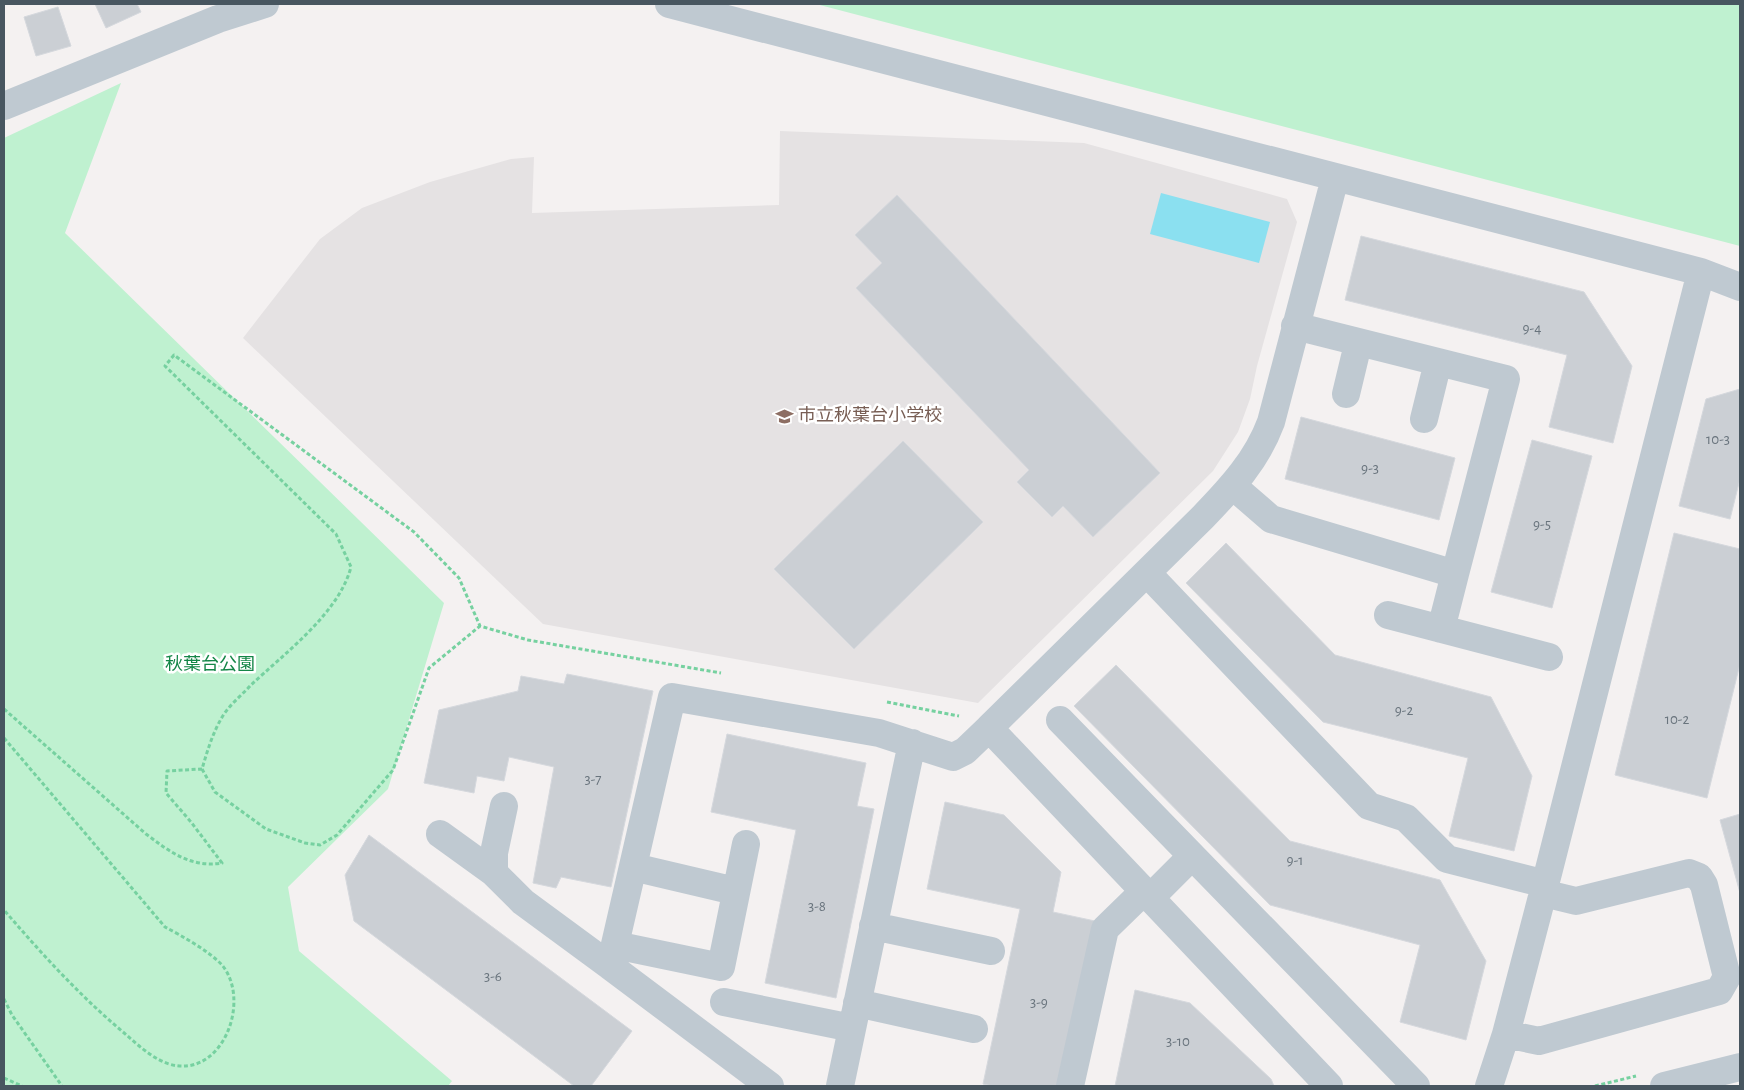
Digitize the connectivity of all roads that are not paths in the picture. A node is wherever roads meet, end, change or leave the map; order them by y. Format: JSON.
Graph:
{"nodes":[{"id":1,"x":265,"y":4,"type":"edge"},
{"id":2,"x":669,"y":4,"type":"edge"},
{"id":3,"x":4,"y":106,"type":"edge"},
{"id":4,"x":1335,"y":178,"type":"junction"},
{"id":5,"x":1701,"y":272,"type":"junction"},
{"id":6,"x":1740,"y":286,"type":"edge"},
{"id":7,"x":1295,"y":326,"type":"junction"},
{"id":8,"x":1358,"y":344,"type":"junction"},
{"id":9,"x":1438,"y":362,"type":"junction"},
{"id":10,"x":1346,"y":394,"type":"dead end"},
{"id":11,"x":1424,"y":418,"type":"dead end"},
{"id":12,"x":1233,"y":486,"type":"junction"},
{"id":13,"x":1147,"y":573,"type":"junction"},
{"id":14,"x":1455,"y":574,"type":"junction"},
{"id":15,"x":1388,"y":615,"type":"dead end"},
{"id":16,"x":1442,"y":629,"type":"junction"},
{"id":17,"x":1549,"y":657,"type":"dead end"},
{"id":18,"x":1060,"y":720,"type":"dead end"},
{"id":19,"x":977,"y":724,"type":"junction"},
{"id":20,"x":912,"y":743,"type":"junction"},
{"id":21,"x":504,"y":806,"type":"dead end"},
{"id":22,"x":440,"y":834,"type":"dead end"},
{"id":23,"x":746,"y":844,"type":"dead end"},
{"id":24,"x":1192,"y":856,"type":"junction"},
{"id":25,"x":634,"y":867,"type":"junction"},
{"id":26,"x":494,"y":873,"type":"junction"},
{"id":27,"x":1544,"y":888,"type":"junction"},
{"id":28,"x":735,"y":891,"type":"junction"},
{"id":29,"x":1147,"y":895,"type":"junction"},
{"id":30,"x":873,"y":926,"type":"junction"},
{"id":31,"x":991,"y":952,"type":"dead end"},
{"id":32,"x":612,"y":956,"type":"junction"},
{"id":33,"x":720,"y":967,"type":"junction"},
{"id":34,"x":724,"y":1002,"type":"junction"},
{"id":35,"x":855,"y":1016,"type":"junction"},
{"id":36,"x":974,"y":1030,"type":"dead end"},
{"id":37,"x":1506,"y":1034,"type":"junction"},
{"id":38,"x":716,"y":1047,"type":"junction"},
{"id":39,"x":1740,"y":1067,"type":"edge"},
{"id":40,"x":1694,"y":1083,"type":"edge"},
{"id":41,"x":847,"y":1085,"type":"edge"},
{"id":42,"x":770,"y":1086,"type":"edge"},
{"id":43,"x":1070,"y":1086,"type":"edge"},
{"id":44,"x":1329,"y":1086,"type":"edge"},
{"id":45,"x":1416,"y":1086,"type":"edge"},
{"id":46,"x":1489,"y":1086,"type":"edge"},
{"id":47,"x":1664,"y":1086,"type":"edge"}],
"edges":[{"from":1,"to":3,"type":"street"},
{"from":2,"to":4,"type":"street"},
{"from":4,"to":5,"type":"street"},
{"from":4,"to":7,"type":"street"},
{"from":5,"to":6,"type":"street"},
{"from":5,"to":27,"type":"street"},
{"from":7,"to":8,"type":"street"},
{"from":7,"to":12,"type":"street"},
{"from":8,"to":9,"type":"street"},
{"from":8,"to":10,"type":"street"},
{"from":9,"to":11,"type":"street"},
{"from":9,"to":14,"type":"street"},
{"from":12,"to":13,"type":"street"},
{"from":12,"to":14,"type":"street"},
{"from":13,"to":19,"type":"street"},
{"from":13,"to":27,"type":"street"},
{"from":14,"to":16,"type":"street"},
{"from":15,"to":16,"type":"street"},
{"from":16,"to":17,"type":"street"},
{"from":18,"to":24,"type":"street"},
{"from":19,"to":20,"type":"street"},
{"from":19,"to":29,"type":"street"},
{"from":20,"to":25,"type":"street"},
{"from":20,"to":30,"type":"street"},
{"from":21,"to":26,"type":"street"},
{"from":22,"to":26,"type":"street"},
{"from":23,"to":28,"type":"street"},
{"from":24,"to":29,"type":"street"},
{"from":24,"to":45,"type":"street"},
{"from":25,"to":28,"type":"street"},
{"from":25,"to":32,"type":"street"},
{"from":26,"to":32,"type":"street"},
{"from":27,"to":37,"type":"street"},
{"from":27,"to":37,"type":"street"},
{"from":28,"to":33,"type":"street"},
{"from":29,"to":43,"type":"street"},
{"from":29,"to":44,"type":"street"},
{"from":30,"to":31,"type":"street"},
{"from":30,"to":35,"type":"street"},
{"from":32,"to":33,"type":"street"},
{"from":32,"to":38,"type":"street"},
{"from":33,"to":34,"type":"street"},
{"from":34,"to":35,"type":"street"},
{"from":34,"to":38,"type":"street"},
{"from":35,"to":36,"type":"street"},
{"from":35,"to":41,"type":"street"},
{"from":37,"to":46,"type":"street"},
{"from":38,"to":42,"type":"street"},
{"from":39,"to":40,"type":"street"},
{"from":40,"to":47,"type":"street"}]}
